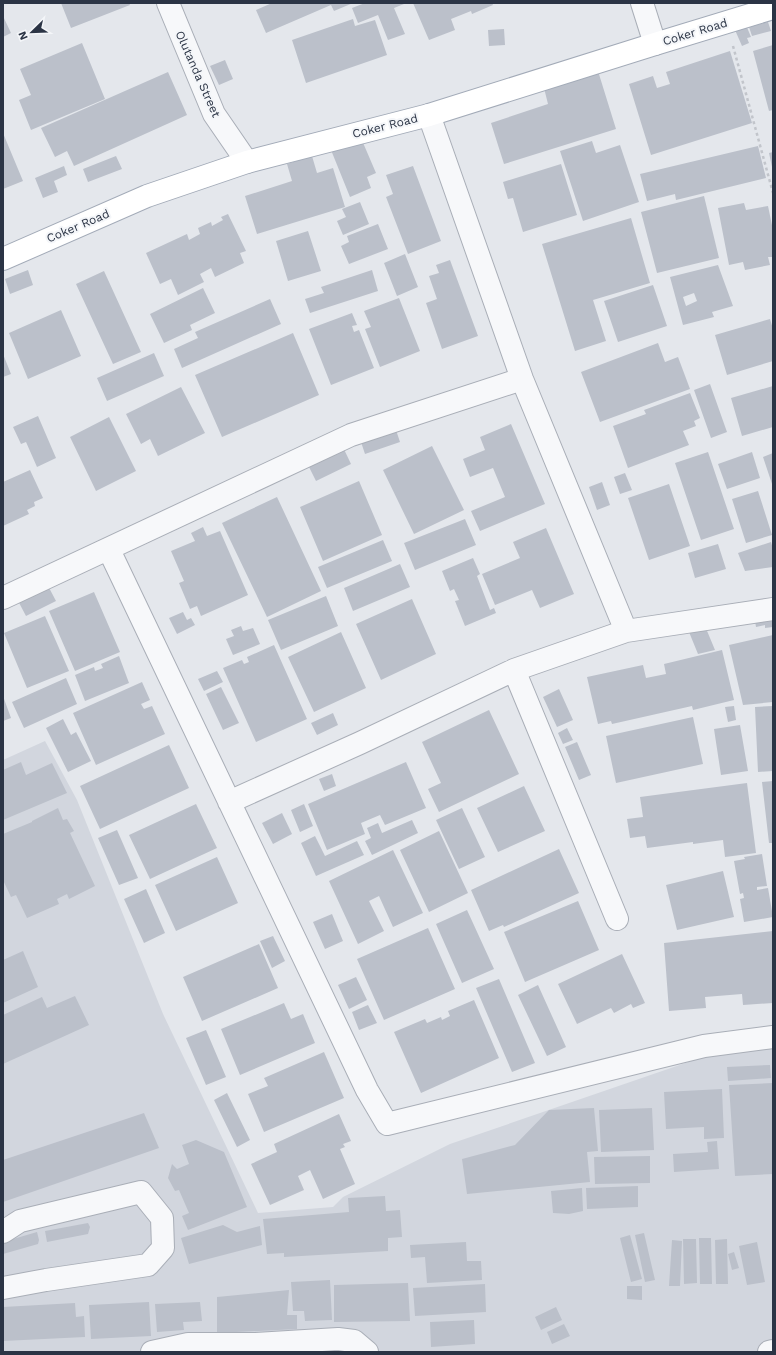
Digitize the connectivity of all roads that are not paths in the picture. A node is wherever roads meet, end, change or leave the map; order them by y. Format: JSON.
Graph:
{"nodes":[{"id":1,"x":168,"y":3,"type":"edge"},
{"id":2,"x":642,"y":3,"type":"edge"},
{"id":3,"x":773,"y":8,"type":"edge"},
{"id":4,"x":655,"y":44,"type":"junction"},
{"id":5,"x":429,"y":115,"type":"junction"},
{"id":6,"x":247,"y":162,"type":"junction"},
{"id":7,"x":3,"y":258,"type":"edge"},
{"id":8,"x":522,"y":379,"type":"junction"},
{"id":9,"x":109,"y":550,"type":"junction"},
{"id":10,"x":3,"y":598,"type":"edge"},
{"id":11,"x":773,"y":609,"type":"edge"},
{"id":12,"x":626,"y":631,"type":"junction"},
{"id":13,"x":514,"y":670,"type":"junction"},
{"id":14,"x":229,"y":802,"type":"junction"},
{"id":15,"x":617,"y":919,"type":"dead end"},
{"id":16,"x":773,"y":1037,"type":"edge"},
{"id":17,"x":3,"y":1232,"type":"edge"},
{"id":18,"x":3,"y":1288,"type":"edge"},
{"id":19,"x":773,"y":1351,"type":"edge"},
{"id":20,"x":152,"y":1352,"type":"edge"},
{"id":21,"x":367,"y":1352,"type":"edge"},
{"id":22,"x":769,"y":1352,"type":"edge"}],
"edges":[{"from":1,"to":6,"type":"street","name":"Olutanda Street"},
{"from":2,"to":4,"type":"street"},
{"from":3,"to":4,"type":"main road","name":"Coker Road"},
{"from":4,"to":5,"type":"main road","name":"Coker Road"},
{"from":5,"to":6,"type":"main road","name":"Coker Road"},
{"from":5,"to":8,"type":"street"},
{"from":6,"to":7,"type":"main road","name":"Coker Road"},
{"from":8,"to":9,"type":"street"},
{"from":8,"to":12,"type":"street"},
{"from":9,"to":10,"type":"street"},
{"from":9,"to":14,"type":"street"},
{"from":11,"to":12,"type":"street"},
{"from":12,"to":13,"type":"street"},
{"from":13,"to":14,"type":"street"},
{"from":13,"to":15,"type":"street"},
{"from":14,"to":16,"type":"street"},
{"from":17,"to":18,"type":"street"},
{"from":19,"to":22,"type":"street"},
{"from":20,"to":21,"type":"street"}]}
